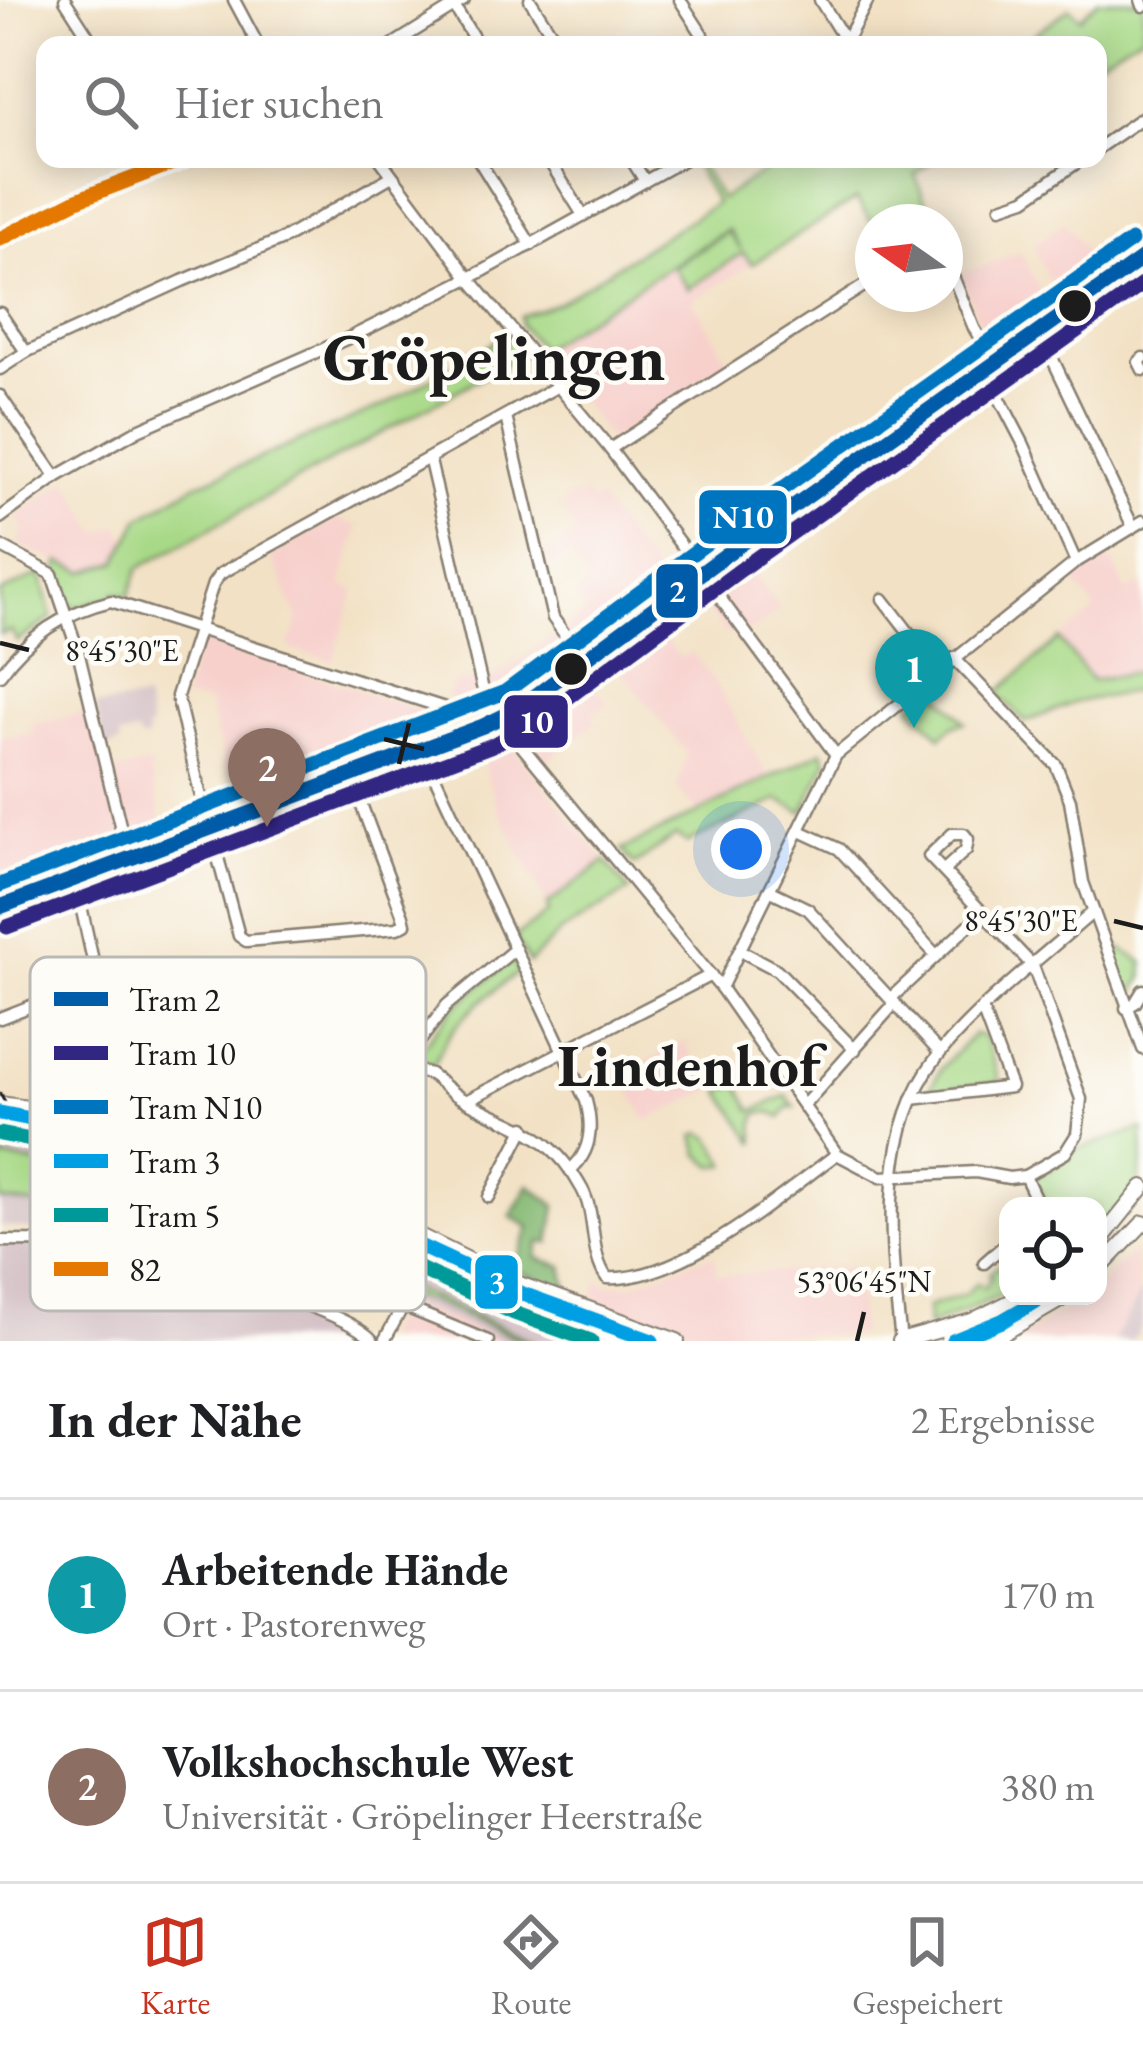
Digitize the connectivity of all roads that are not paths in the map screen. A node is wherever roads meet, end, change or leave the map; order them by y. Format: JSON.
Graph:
{"nodes":[{"id":1,"x":65,"y":0,"type":"edge"},
{"id":2,"x":234,"y":0,"type":"edge"},
{"id":3,"x":530,"y":0,"type":"edge"},
{"id":4,"x":680,"y":0,"type":"edge"},
{"id":5,"x":820,"y":0,"type":"edge"},
{"id":6,"x":868,"y":0,"type":"edge"},
{"id":7,"x":459,"y":3,"type":"edge"},
{"id":8,"x":88,"y":36,"type":"edge"},
{"id":9,"x":253,"y":36,"type":"edge"},
{"id":10,"x":411,"y":36,"type":"edge"},
{"id":11,"x":474,"y":36,"type":"edge"},
{"id":12,"x":553,"y":36,"type":"edge"},
{"id":13,"x":703,"y":36,"type":"edge"},
{"id":14,"x":841,"y":36,"type":"edge"},
{"id":15,"x":849,"y":36,"type":"edge"},
{"id":16,"x":1143,"y":117,"type":"edge"},
{"id":17,"x":1107,"y":142,"type":"edge"},
{"id":18,"x":147,"y":168,"type":"edge"},
{"id":19,"x":161,"y":168,"type":"edge"},
{"id":20,"x":386,"y":168,"type":"edge"},
{"id":21,"x":484,"y":168,"type":"edge"},
{"id":22,"x":554,"y":168,"type":"edge"},
{"id":23,"x":637,"y":168,"type":"edge"},
{"id":24,"x":669,"y":168,"type":"edge"},
{"id":25,"x":1069,"y":168,"type":"edge"},
{"id":26,"x":149,"y":173,"type":"junction"},
{"id":27,"x":392,"y":176,"type":"junction"},
{"id":28,"x":645,"y":181,"type":"junction"},
{"id":29,"x":1001,"y":207,"type":"dead end"},
{"id":30,"x":583,"y":215,"type":"junction"},
{"id":31,"x":0,"y":239,"type":"edge"},
{"id":32,"x":531,"y":245,"type":"junction"},
{"id":33,"x":1143,"y":250,"type":"edge"},
{"id":34,"x":1143,"y":264,"type":"edge"},
{"id":35,"x":469,"y":278,"type":"junction"},
{"id":36,"x":855,"y":292,"type":"edge"},
{"id":37,"x":963,"y":301,"type":"edge"},
{"id":38,"x":0,"y":314,"type":"edge"},
{"id":39,"x":1043,"y":340,"type":"junction"},
{"id":40,"x":26,"y":352,"type":"junction"},
{"id":41,"x":990,"y":356,"type":"junction"},
{"id":42,"x":0,"y":369,"type":"edge"},
{"id":43,"x":987,"y":374,"type":"junction"},
{"id":44,"x":560,"y":386,"type":"junction"},
{"id":45,"x":0,"y":396,"type":"edge"},
{"id":46,"x":506,"y":417,"type":"junction"},
{"id":47,"x":610,"y":449,"type":"junction"},
{"id":48,"x":430,"y":461,"type":"junction"},
{"id":49,"x":56,"y":477,"type":"junction"},
{"id":50,"x":0,"y":518,"type":"edge"},
{"id":51,"x":1138,"y":524,"type":"edge"},
{"id":52,"x":0,"y":546,"type":"edge"},
{"id":53,"x":1076,"y":562,"type":"junction"},
{"id":54,"x":700,"y":572,"type":"junction"},
{"id":55,"x":884,"y":599,"type":"dead end"},
{"id":56,"x":67,"y":616,"type":"junction"},
{"id":57,"x":199,"y":628,"type":"junction"},
{"id":58,"x":578,"y":653,"type":"junction"},
{"id":59,"x":954,"y":658,"type":"junction"},
{"id":60,"x":938,"y":670,"type":"junction"},
{"id":61,"x":0,"y":676,"type":"edge"},
{"id":62,"x":495,"y":715,"type":"junction"},
{"id":63,"x":424,"y":753,"type":"junction"},
{"id":64,"x":836,"y":755,"type":"junction"},
{"id":65,"x":352,"y":779,"type":"junction"},
{"id":66,"x":209,"y":827,"type":"junction"},
{"id":67,"x":800,"y":830,"type":"junction"},
{"id":68,"x":128,"y":857,"type":"junction"},
{"id":69,"x":943,"y":871,"type":"junction"},
{"id":70,"x":76,"y":883,"type":"junction"},
{"id":71,"x":770,"y":891,"type":"junction"},
{"id":72,"x":0,"y":899,"type":"edge"},
{"id":73,"x":0,"y":912,"type":"edge"},
{"id":74,"x":1093,"y":912,"type":"junction"},
{"id":75,"x":982,"y":913,"type":"junction"},
{"id":76,"x":514,"y":949,"type":"junction"},
{"id":77,"x":741,"y":951,"type":"junction"},
{"id":78,"x":936,"y":955,"type":"junction"},
{"id":79,"x":92,"y":957,"type":"edge"},
{"id":80,"x":1034,"y":966,"type":"junction"},
{"id":81,"x":711,"y":975,"type":"junction"},
{"id":82,"x":721,"y":988,"type":"junction"},
{"id":83,"x":1143,"y":990,"type":"edge"},
{"id":84,"x":893,"y":1001,"type":"junction"},
{"id":85,"x":30,"y":1007,"type":"edge"},
{"id":86,"x":1126,"y":1008,"type":"junction"},
{"id":87,"x":983,"y":1012,"type":"junction"},
{"id":88,"x":0,"y":1018,"type":"edge"},
{"id":89,"x":426,"y":1032,"type":"edge"},
{"id":90,"x":1143,"y":1049,"type":"edge"},
{"id":91,"x":854,"y":1050,"type":"junction"},
{"id":92,"x":562,"y":1051,"type":"junction"},
{"id":93,"x":940,"y":1053,"type":"junction"},
{"id":94,"x":426,"y":1073,"type":"edge"},
{"id":95,"x":912,"y":1099,"type":"junction"},
{"id":96,"x":466,"y":1101,"type":"junction"},
{"id":97,"x":0,"y":1104,"type":"edge"},
{"id":98,"x":805,"y":1104,"type":"junction"},
{"id":99,"x":30,"y":1108,"type":"edge"},
{"id":100,"x":0,"y":1127,"type":"edge"},
{"id":101,"x":525,"y":1127,"type":"junction"},
{"id":102,"x":30,"y":1131,"type":"edge"},
{"id":103,"x":837,"y":1154,"type":"junction"},
{"id":104,"x":570,"y":1170,"type":"junction"},
{"id":105,"x":1025,"y":1176,"type":"junction"},
{"id":106,"x":894,"y":1177,"type":"junction"},
{"id":107,"x":1143,"y":1187,"type":"edge"},
{"id":108,"x":489,"y":1197,"type":"dead end"},
{"id":109,"x":1036,"y":1197,"type":"edge"},
{"id":110,"x":1143,"y":1222,"type":"edge"},
{"id":111,"x":1107,"y":1232,"type":"edge"},
{"id":112,"x":426,"y":1237,"type":"edge"},
{"id":113,"x":30,"y":1240,"type":"edge"},
{"id":114,"x":0,"y":1241,"type":"edge"},
{"id":115,"x":999,"y":1250,"type":"edge"},
{"id":116,"x":1107,"y":1260,"type":"edge"},
{"id":117,"x":984,"y":1263,"type":"dead end"},
{"id":118,"x":426,"y":1265,"type":"edge"},
{"id":119,"x":1004,"y":1305,"type":"edge"},
{"id":120,"x":1052,"y":1305,"type":"edge"},
{"id":121,"x":319,"y":1311,"type":"edge"},
{"id":122,"x":400,"y":1311,"type":"edge"},
{"id":123,"x":415,"y":1311,"type":"edge"},
{"id":124,"x":370,"y":1341,"type":"edge"},
{"id":125,"x":384,"y":1341,"type":"edge"},
{"id":126,"x":488,"y":1341,"type":"edge"},
{"id":127,"x":617,"y":1341,"type":"edge"},
{"id":128,"x":677,"y":1341,"type":"edge"},
{"id":129,"x":900,"y":1341,"type":"edge"},
{"id":130,"x":990,"y":1341,"type":"edge"}],
"edges":[{"from":1,"to":8,"type":"street"},
{"from":2,"to":9,"type":"street"},
{"from":3,"to":12,"type":"street"},
{"from":4,"to":13,"type":"street"},
{"from":5,"to":14,"type":"street"},
{"from":6,"to":15,"type":"street"},
{"from":7,"to":10,"type":"street"},
{"from":7,"to":11,"type":"street"},
{"from":16,"to":17,"type":"street"},
{"from":18,"to":26,"type":"street"},
{"from":19,"to":26,"type":"street"},
{"from":20,"to":27,"type":"street"},
{"from":21,"to":32,"type":"street"},
{"from":22,"to":30,"type":"street"},
{"from":23,"to":28,"type":"street"},
{"from":24,"to":28,"type":"street"},
{"from":25,"to":29,"type":"street"},
{"from":26,"to":31,"type":"street"},
{"from":27,"to":35,"type":"street"},
{"from":27,"to":40,"type":"street"},
{"from":28,"to":30,"type":"street"},
{"from":30,"to":32,"type":"street"},
{"from":32,"to":35,"type":"street"},
{"from":33,"to":41,"type":"main road"},
{"from":34,"to":39,"type":"main road"},
{"from":35,"to":44,"type":"street"},
{"from":35,"to":49,"type":"street"},
{"from":36,"to":47,"type":"street"},
{"from":37,"to":41,"type":"street"},
{"from":38,"to":40,"type":"street"},
{"from":39,"to":43,"type":"main road"},
{"from":39,"to":51,"type":"street"},
{"from":40,"to":42,"type":"street"},
{"from":41,"to":54,"type":"main road"},
{"from":43,"to":53,"type":"street"},
{"from":43,"to":54,"type":"main road"},
{"from":44,"to":46,"type":"street"},
{"from":44,"to":47,"type":"street"},
{"from":45,"to":49,"type":"street"},
{"from":46,"to":48,"type":"street"},
{"from":46,"to":58,"type":"street"},
{"from":47,"to":54,"type":"street"},
{"from":48,"to":57,"type":"street"},
{"from":48,"to":62,"type":"street"},
{"from":49,"to":50,"type":"street"},
{"from":51,"to":53,"type":"street"},
{"from":52,"to":56,"type":"street"},
{"from":53,"to":59,"type":"street"},
{"from":54,"to":58,"type":"main road"},
{"from":54,"to":62,"type":"main road"},
{"from":54,"to":64,"type":"street"},
{"from":55,"to":60,"type":"street"},
{"from":56,"to":57,"type":"street"},
{"from":56,"to":61,"type":"street"},
{"from":56,"to":68,"type":"street"},
{"from":57,"to":62,"type":"street"},
{"from":57,"to":66,"type":"street"},
{"from":58,"to":62,"type":"main road"},
{"from":59,"to":60,"type":"street"},
{"from":59,"to":74,"type":"street"},
{"from":60,"to":64,"type":"street"},
{"from":62,"to":63,"type":"main road"},
{"from":62,"to":66,"type":"main road"},
{"from":62,"to":81,"type":"street"},
{"from":63,"to":65,"type":"main road"},
{"from":63,"to":76,"type":"street"},
{"from":64,"to":67,"type":"street"},
{"from":65,"to":66,"type":"main road"},
{"from":65,"to":66,"type":"street"},
{"from":66,"to":68,"type":"main road"},
{"from":67,"to":71,"type":"street"},
{"from":67,"to":78,"type":"street"},
{"from":68,"to":70,"type":"main road"},
{"from":68,"to":72,"type":"main road"},
{"from":69,"to":69,"type":"street"},
{"from":69,"to":75,"type":"street"},
{"from":70,"to":73,"type":"main road"},
{"from":70,"to":79,"type":"street"},
{"from":71,"to":77,"type":"street"},
{"from":71,"to":84,"type":"street"},
{"from":74,"to":80,"type":"street"},
{"from":74,"to":86,"type":"street"},
{"from":75,"to":78,"type":"street"},
{"from":75,"to":80,"type":"street"},
{"from":76,"to":89,"type":"street"},
{"from":76,"to":92,"type":"street"},
{"from":77,"to":82,"type":"street"},
{"from":77,"to":91,"type":"street"},
{"from":78,"to":84,"type":"street"},
{"from":80,"to":87,"type":"street"},
{"from":80,"to":105,"type":"street"},
{"from":81,"to":82,"type":"street"},
{"from":81,"to":92,"type":"street"},
{"from":82,"to":98,"type":"street"},
{"from":83,"to":86,"type":"street"},
{"from":84,"to":91,"type":"street"},
{"from":84,"to":93,"type":"street"},
{"from":85,"to":88,"type":"street"},
{"from":86,"to":90,"type":"street"},
{"from":87,"to":93,"type":"street"},
{"from":87,"to":95,"type":"street"},
{"from":91,"to":98,"type":"street"},
{"from":92,"to":96,"type":"street"},
{"from":92,"to":104,"type":"street"},
{"from":93,"to":95,"type":"street"},
{"from":94,"to":96,"type":"street"},
{"from":95,"to":106,"type":"street"},
{"from":96,"to":101,"type":"street"},
{"from":97,"to":99,"type":"main road"},
{"from":98,"to":103,"type":"street"},
{"from":100,"to":102,"type":"main road"},
{"from":101,"to":104,"type":"street"},
{"from":101,"to":108,"type":"street"},
{"from":103,"to":104,"type":"street"},
{"from":103,"to":106,"type":"street"},
{"from":105,"to":106,"type":"street"},
{"from":105,"to":109,"type":"street"},
{"from":106,"to":129,"type":"street"},
{"from":107,"to":111,"type":"main road"},
{"from":110,"to":116,"type":"main road"},
{"from":112,"to":128,"type":"main road"},
{"from":113,"to":114,"type":"street"},
{"from":115,"to":117,"type":"street"},
{"from":118,"to":127,"type":"main road"},
{"from":119,"to":129,"type":"main road"},
{"from":120,"to":130,"type":"main road"},
{"from":121,"to":124,"type":"street"},
{"from":122,"to":125,"type":"street"},
{"from":123,"to":126,"type":"street"}]}
